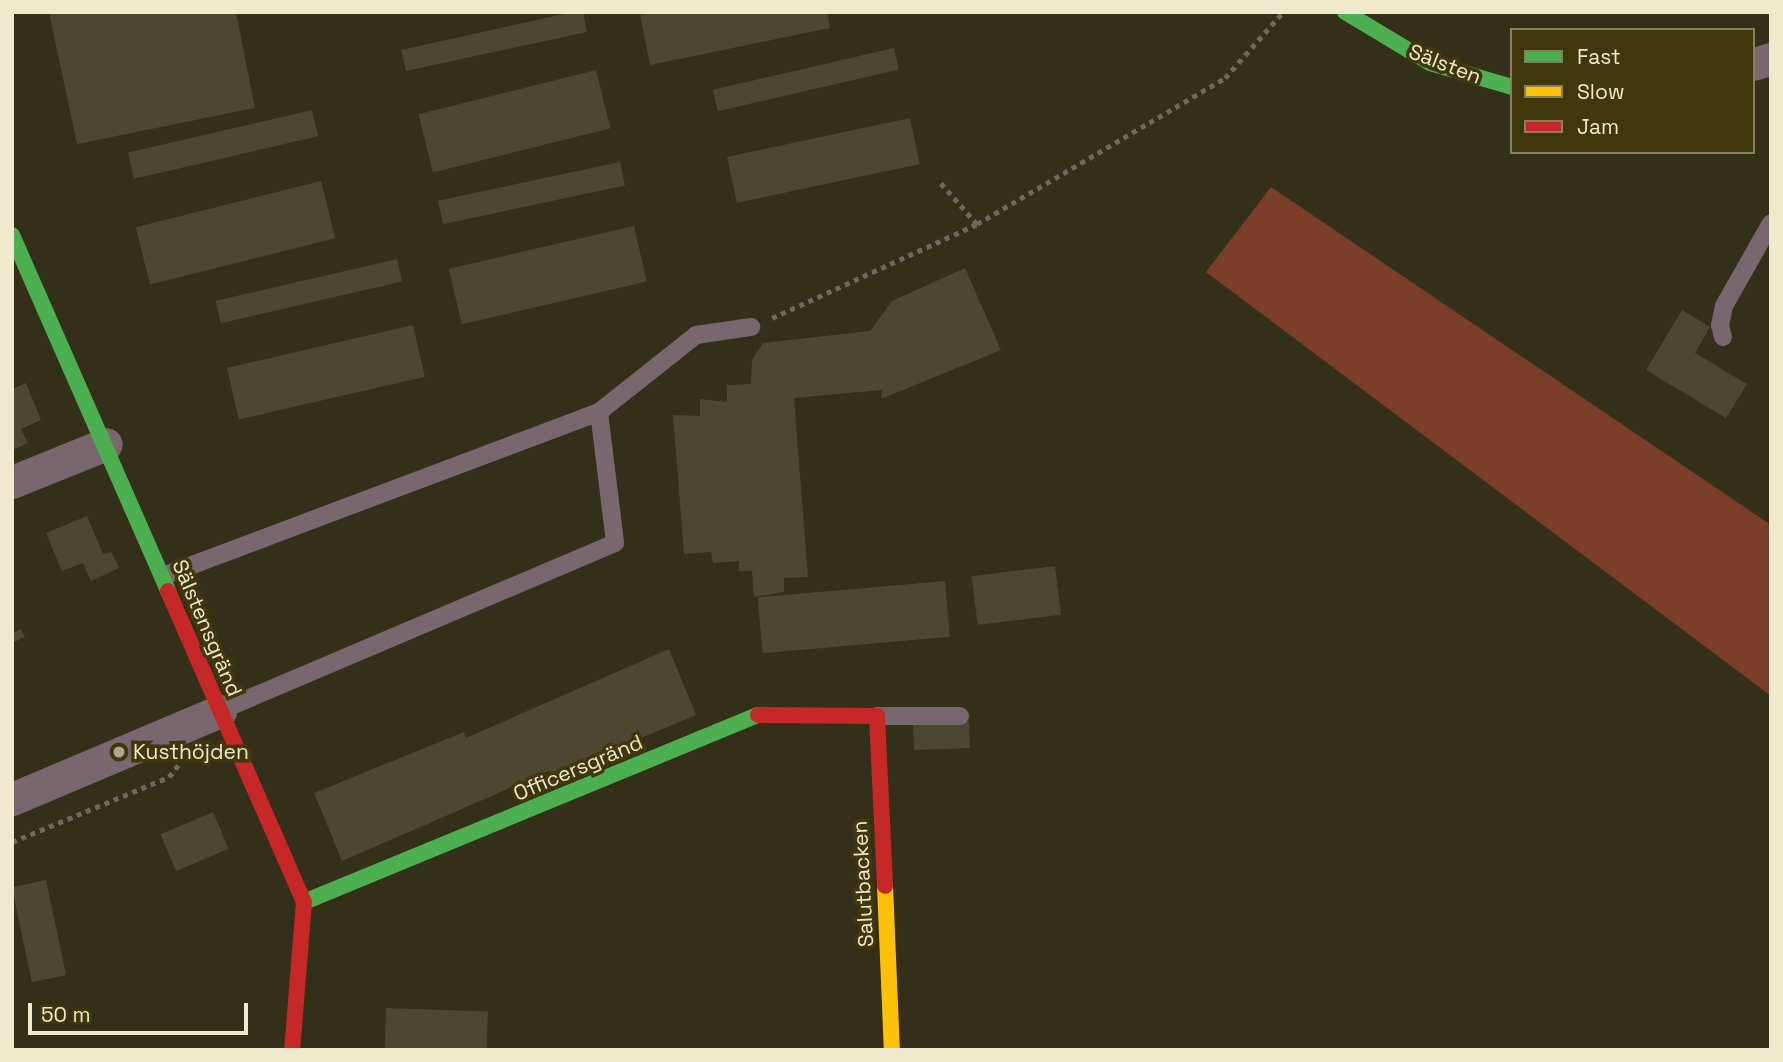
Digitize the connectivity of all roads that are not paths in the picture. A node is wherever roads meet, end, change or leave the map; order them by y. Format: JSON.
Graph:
{"nodes":[{"id":1,"x":1345,"y":12,"type":"edge"},
{"id":2,"x":1510,"y":86,"type":"edge"},
{"id":3,"x":1771,"y":223,"type":"edge"},
{"id":4,"x":12,"y":235,"type":"edge"},
{"id":5,"x":751,"y":327,"type":"road end"},
{"id":6,"x":1723,"y":337,"type":"dead end"},
{"id":7,"x":599,"y":412,"type":"junction"},
{"id":8,"x":106,"y":444,"type":"junction"},
{"id":9,"x":12,"y":482,"type":"edge"},
{"id":10,"x":163,"y":576,"type":"junction"},
{"id":11,"x":220,"y":711,"type":"junction"},
{"id":12,"x":877,"y":716,"type":"junction"},
{"id":13,"x":960,"y":716,"type":"dead end"},
{"id":14,"x":12,"y":799,"type":"edge"},
{"id":15,"x":304,"y":902,"type":"junction"},
{"id":16,"x":292,"y":1050,"type":"edge"},
{"id":17,"x":892,"y":1050,"type":"edge"}],
"edges":[{"from":1,"to":2,"type":"street","name":"Sälsten"},
{"from":3,"to":6,"type":"lane"},
{"from":4,"to":8,"type":"street","name":"Sälstensgränd"},
{"from":5,"to":7,"type":"lane"},
{"from":7,"to":10,"type":"lane"},
{"from":7,"to":11,"type":"lane"},
{"from":8,"to":9,"type":"street"},
{"from":8,"to":10,"type":"street","name":"Sälstensgränd"},
{"from":10,"to":11,"type":"street","name":"Sälstensgränd"},
{"from":11,"to":14,"type":"street"},
{"from":11,"to":15,"type":"street","name":"Sälstensgränd"},
{"from":12,"to":13,"type":"lane"},
{"from":12,"to":15,"type":"street","name":"Officersgränd"},
{"from":12,"to":17,"type":"street","name":"Salutbacken"},
{"from":15,"to":16,"type":"street","name":"Sälstensgränd"}]}
